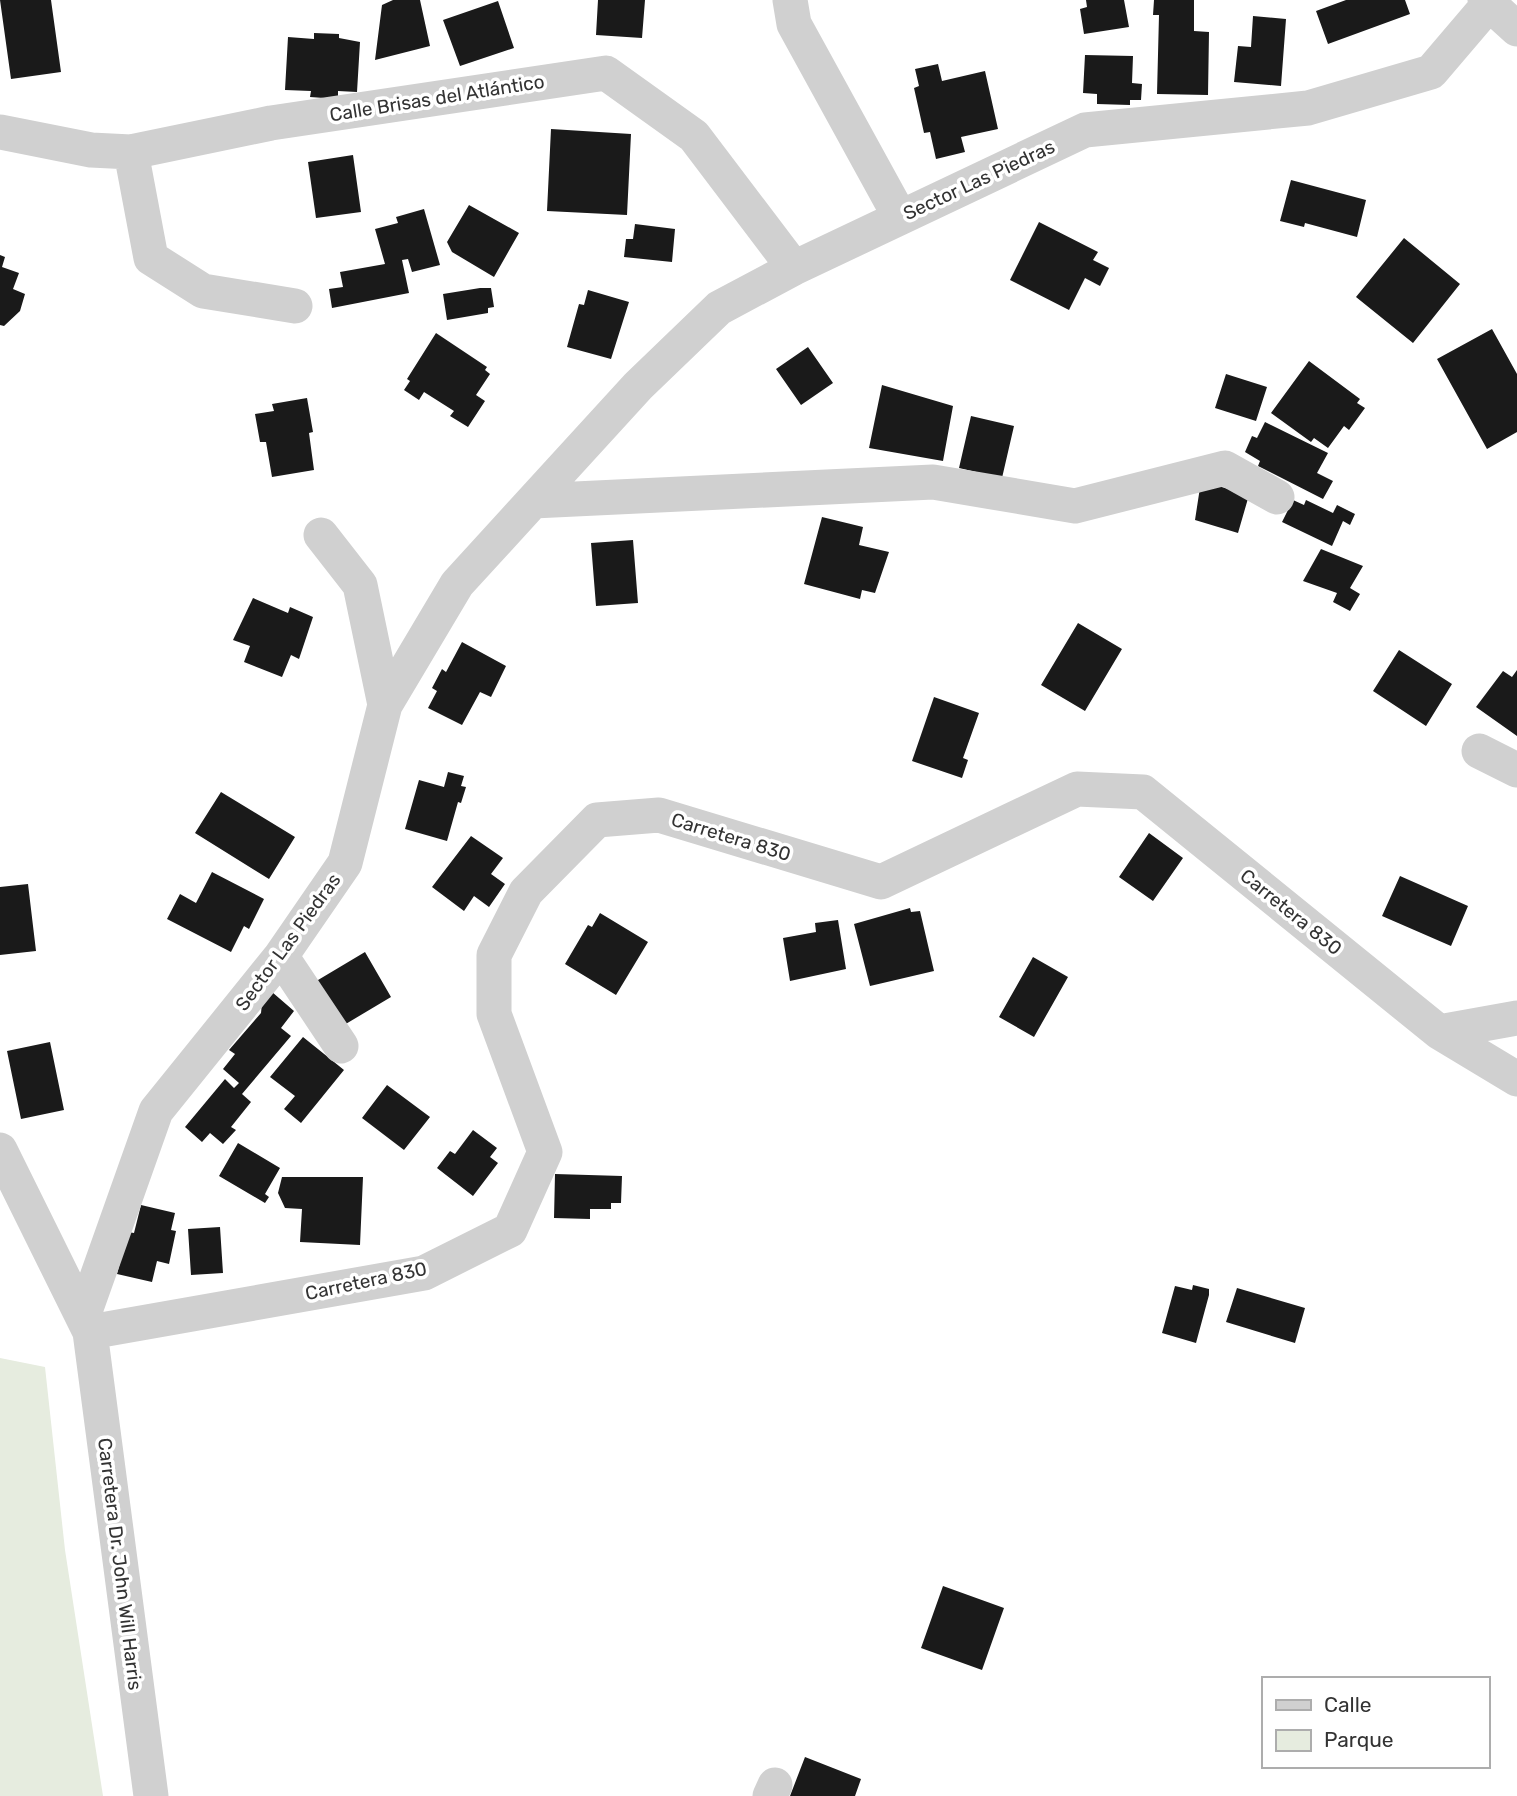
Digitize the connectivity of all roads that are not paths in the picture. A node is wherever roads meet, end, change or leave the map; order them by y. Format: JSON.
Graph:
{"nodes":[{"id":1,"x":790,"y":0,"type":"edge"},
{"id":2,"x":1487,"y":2,"type":"edge"},
{"id":3,"x":1517,"y":29,"type":"edge"},
{"id":4,"x":0,"y":132,"type":"edge"},
{"id":5,"x":131,"y":152,"type":"junction"},
{"id":6,"x":900,"y":217,"type":"junction"},
{"id":7,"x":794,"y":268,"type":"junction"},
{"id":8,"x":295,"y":306,"type":"dead end"},
{"id":9,"x":1277,"y":497,"type":"dead end"},
{"id":10,"x":533,"y":501,"type":"junction"},
{"id":11,"x":321,"y":535,"type":"dead end"},
{"id":12,"x":386,"y":705,"type":"junction"},
{"id":13,"x":1479,"y":751,"type":"dead end"},
{"id":14,"x":1517,"y":770,"type":"edge"},
{"id":15,"x":281,"y":956,"type":"junction"},
{"id":16,"x":1517,"y":1018,"type":"edge"},
{"id":17,"x":1439,"y":1032,"type":"junction"},
{"id":18,"x":341,"y":1046,"type":"dead end"},
{"id":19,"x":1517,"y":1079,"type":"edge"},
{"id":20,"x":0,"y":1150,"type":"edge"},
{"id":21,"x":87,"y":1323,"type":"junction"},
{"id":22,"x":151,"y":1796,"type":"edge"}],
"edges":[{"from":1,"to":6,"type":"street"},
{"from":2,"to":3,"type":"street"},
{"from":2,"to":6,"type":"street","name":"Sector Las Piedras"},
{"from":4,"to":5,"type":"street","name":"Calle Brisas del Atlántico"},
{"from":5,"to":7,"type":"street","name":"Calle Brisas del Atlántico"},
{"from":5,"to":8,"type":"street"},
{"from":6,"to":7,"type":"street","name":"Sector Las Piedras"},
{"from":7,"to":10,"type":"street","name":"Sector Las Piedras"},
{"from":9,"to":10,"type":"street"},
{"from":10,"to":12,"type":"street","name":"Sector Las Piedras"},
{"from":11,"to":12,"type":"street"},
{"from":12,"to":15,"type":"street","name":"Sector Las Piedras"},
{"from":13,"to":14,"type":"street"},
{"from":15,"to":18,"type":"street"},
{"from":15,"to":21,"type":"street","name":"Sector Las Piedras"},
{"from":16,"to":17,"type":"street"},
{"from":17,"to":19,"type":"street","name":"Carretera 830"},
{"from":17,"to":21,"type":"street","name":"Carretera 830"},
{"from":20,"to":21,"type":"street"},
{"from":21,"to":22,"type":"street","name":"Carretera Dr. John Will Harris"}]}
